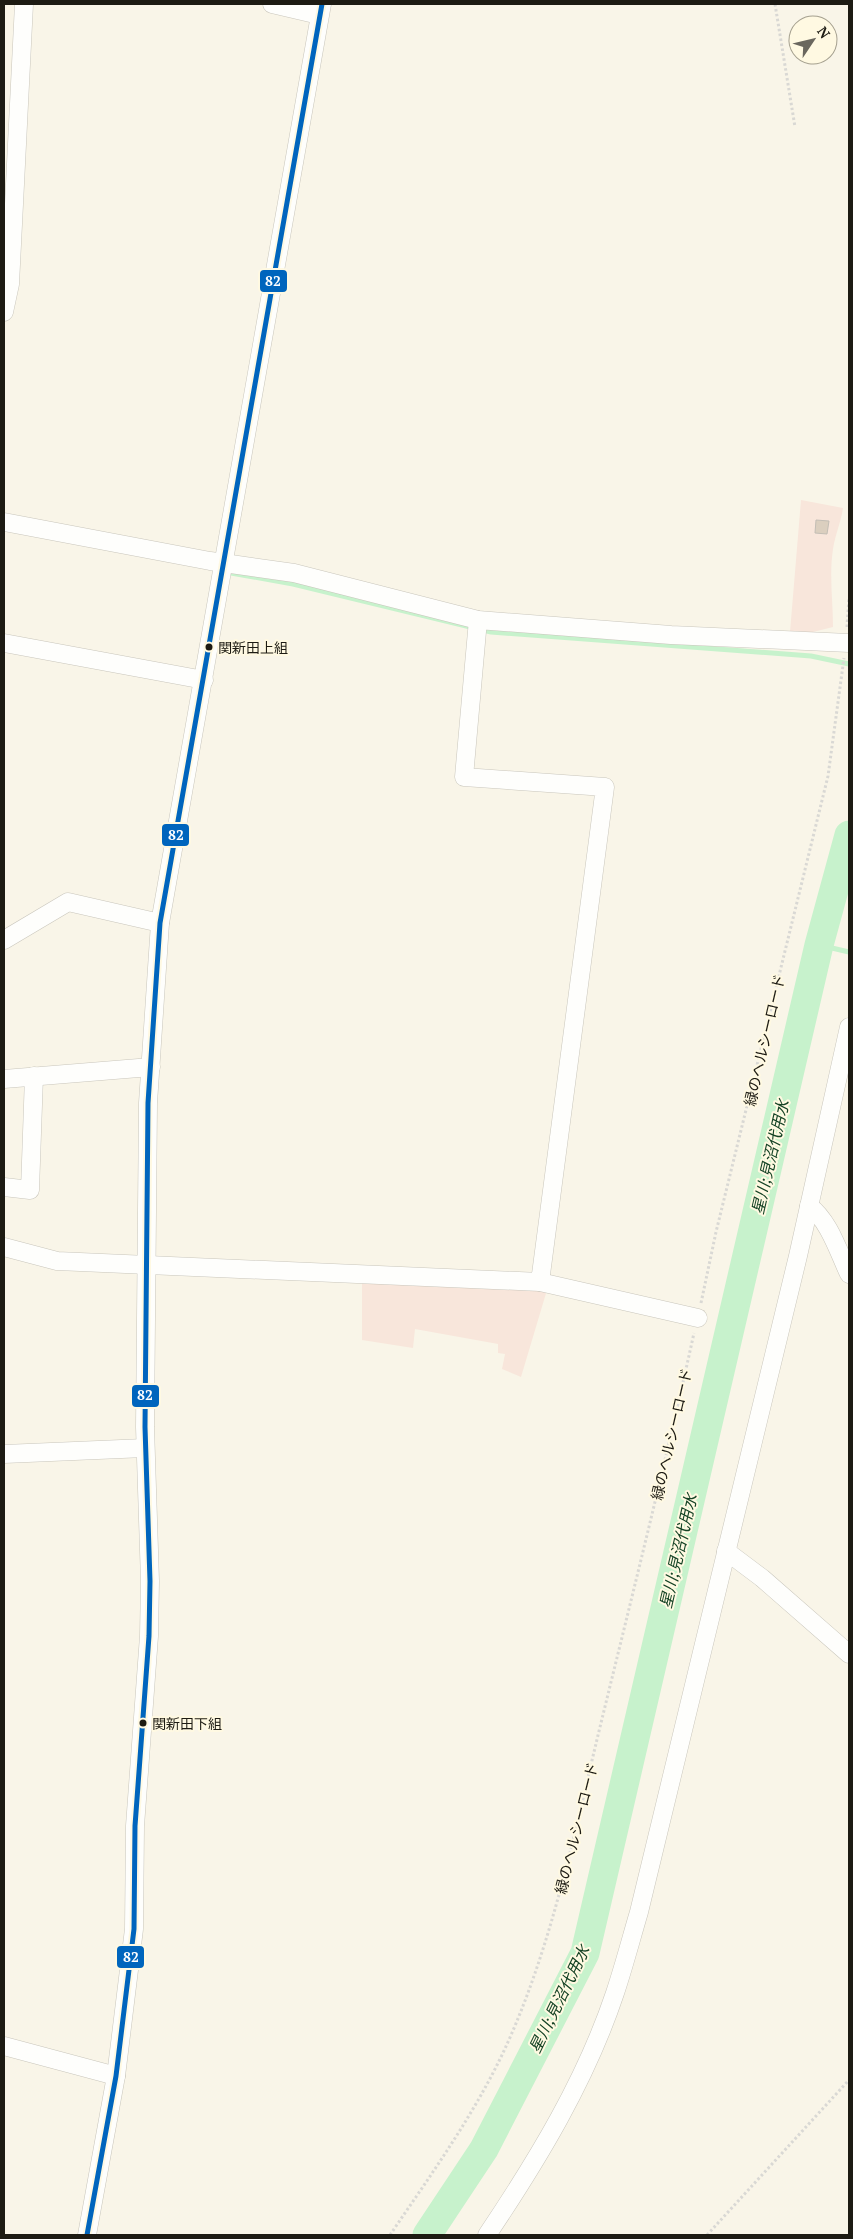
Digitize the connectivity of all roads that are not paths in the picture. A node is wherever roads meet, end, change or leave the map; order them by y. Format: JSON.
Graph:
{"nodes":[{"id":1,"x":24,"y":4,"type":"edge"},
{"id":2,"x":272,"y":4,"type":"edge"},
{"id":3,"x":321,"y":10,"type":"edge"},
{"id":4,"x":4,"y":312,"type":"edge"},
{"id":5,"x":4,"y":522,"type":"edge"},
{"id":6,"x":224,"y":563,"type":"junction"},
{"id":7,"x":478,"y":620,"type":"junction"},
{"id":8,"x":847,"y":642,"type":"edge"},
{"id":9,"x":4,"y":643,"type":"edge"},
{"id":10,"x":204,"y":680,"type":"junction"},
{"id":11,"x":160,"y":923,"type":"junction"},
{"id":12,"x":4,"y":940,"type":"edge"},
{"id":13,"x":849,"y":1027,"type":"edge"},
{"id":14,"x":151,"y":1067,"type":"junction"},
{"id":15,"x":34,"y":1076,"type":"junction"},
{"id":16,"x":4,"y":1079,"type":"edge"},
{"id":17,"x":4,"y":1187,"type":"edge"},
{"id":18,"x":809,"y":1206,"type":"junction"},
{"id":19,"x":4,"y":1247,"type":"edge"},
{"id":20,"x":148,"y":1264,"type":"junction"},
{"id":21,"x":849,"y":1274,"type":"edge"},
{"id":22,"x":540,"y":1282,"type":"junction"},
{"id":23,"x":698,"y":1318,"type":"road end"},
{"id":24,"x":145,"y":1448,"type":"junction"},
{"id":25,"x":4,"y":1454,"type":"edge"},
{"id":26,"x":726,"y":1551,"type":"junction"},
{"id":27,"x":849,"y":1654,"type":"edge"},
{"id":28,"x":4,"y":2046,"type":"edge"},
{"id":29,"x":116,"y":2076,"type":"junction"},
{"id":30,"x":87,"y":2235,"type":"edge"},
{"id":31,"x":487,"y":2235,"type":"edge"}],
"edges":[{"from":1,"to":4,"type":"street"},
{"from":2,"to":3,"type":"street"},
{"from":3,"to":6,"type":"street"},
{"from":5,"to":6,"type":"street"},
{"from":6,"to":7,"type":"street"},
{"from":6,"to":10,"type":"street"},
{"from":7,"to":8,"type":"street"},
{"from":7,"to":22,"type":"street"},
{"from":9,"to":10,"type":"street"},
{"from":10,"to":11,"type":"street"},
{"from":11,"to":12,"type":"street"},
{"from":11,"to":14,"type":"street"},
{"from":13,"to":18,"type":"street"},
{"from":14,"to":15,"type":"street"},
{"from":14,"to":20,"type":"street"},
{"from":15,"to":16,"type":"street"},
{"from":15,"to":17,"type":"street"},
{"from":18,"to":21,"type":"street"},
{"from":18,"to":26,"type":"street"},
{"from":19,"to":20,"type":"street"},
{"from":20,"to":22,"type":"street"},
{"from":20,"to":24,"type":"street"},
{"from":22,"to":23,"type":"street"},
{"from":24,"to":25,"type":"street"},
{"from":24,"to":29,"type":"street"},
{"from":26,"to":27,"type":"street"},
{"from":26,"to":31,"type":"street"},
{"from":28,"to":29,"type":"street"},
{"from":29,"to":30,"type":"street"}]}
